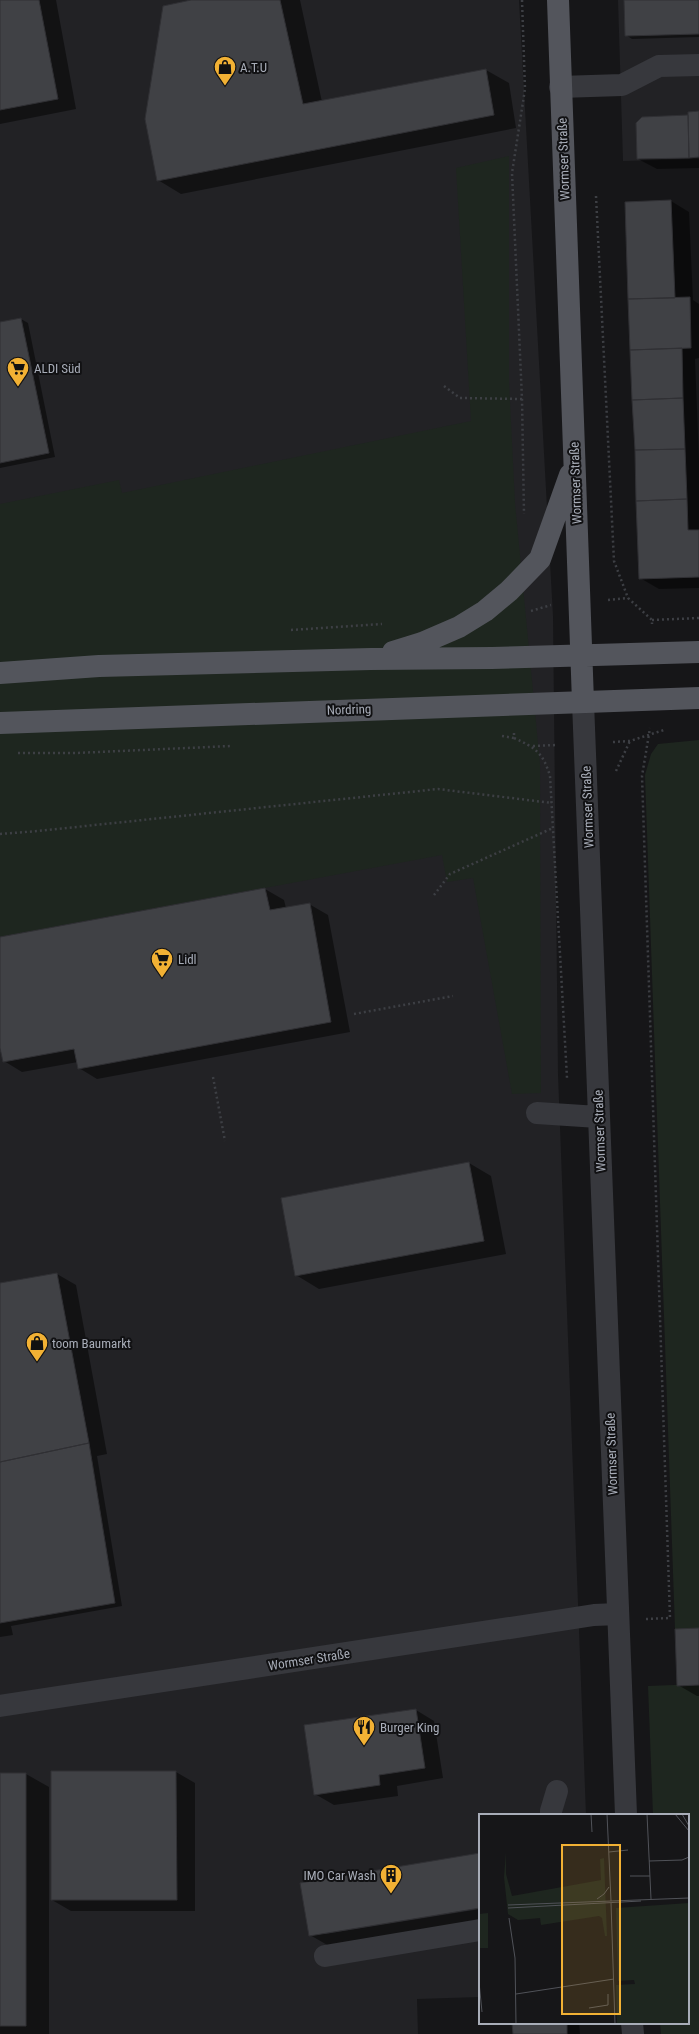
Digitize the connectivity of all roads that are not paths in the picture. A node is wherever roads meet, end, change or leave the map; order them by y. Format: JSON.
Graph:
{"nodes":[{"id":1,"x":558,"y":0,"type":"edge"},
{"id":2,"x":699,"y":64,"type":"edge"},
{"id":3,"x":560,"y":87,"type":"junction"},
{"id":4,"x":574,"y":464,"type":"junction"},
{"id":5,"x":699,"y":652,"type":"edge"},
{"id":6,"x":581,"y":656,"type":"junction"},
{"id":7,"x":371,"y":659,"type":"junction"},
{"id":8,"x":0,"y":673,"type":"edge"},
{"id":9,"x":699,"y":698,"type":"edge"},
{"id":10,"x":583,"y":702,"type":"junction"},
{"id":11,"x":0,"y":723,"type":"edge"},
{"id":12,"x":537,"y":1113,"type":"dead end"},
{"id":13,"x":598,"y":1117,"type":"junction"},
{"id":14,"x":618,"y":1614,"type":"junction"},
{"id":15,"x":0,"y":1706,"type":"edge"},
{"id":16,"x":557,"y":1791,"type":"dead end"},
{"id":17,"x":551,"y":1814,"type":"edge"},
{"id":18,"x":626,"y":1814,"type":"edge"},
{"id":19,"x":479,"y":1930,"type":"edge"},
{"id":20,"x":325,"y":1956,"type":"dead end"},
{"id":21,"x":632,"y":2024,"type":"edge"},
{"id":22,"x":633,"y":2034,"type":"edge"}],
"edges":[{"from":1,"to":3,"type":"main road","name":"Wormser Straße"},
{"from":2,"to":3,"type":"street"},
{"from":3,"to":4,"type":"main road","name":"Wormser Straße"},
{"from":4,"to":6,"type":"main road","name":"Wormser Straße"},
{"from":4,"to":7,"type":"main road"},
{"from":5,"to":6,"type":"main road"},
{"from":6,"to":7,"type":"main road"},
{"from":6,"to":10,"type":"main road","name":"Wormser Straße"},
{"from":7,"to":8,"type":"main road"},
{"from":9,"to":10,"type":"main road","name":"Nordring"},
{"from":10,"to":11,"type":"main road","name":"Nordring"},
{"from":10,"to":13,"type":"street","name":"Wormser Straße"},
{"from":12,"to":13,"type":"street"},
{"from":13,"to":14,"type":"street","name":"Wormser Straße"},
{"from":14,"to":15,"type":"street","name":"Wormser Straße"},
{"from":14,"to":18,"type":"street","name":"Wormser Straße"},
{"from":16,"to":17,"type":"street"},
{"from":19,"to":20,"type":"street"},
{"from":21,"to":22,"type":"street"}]}
